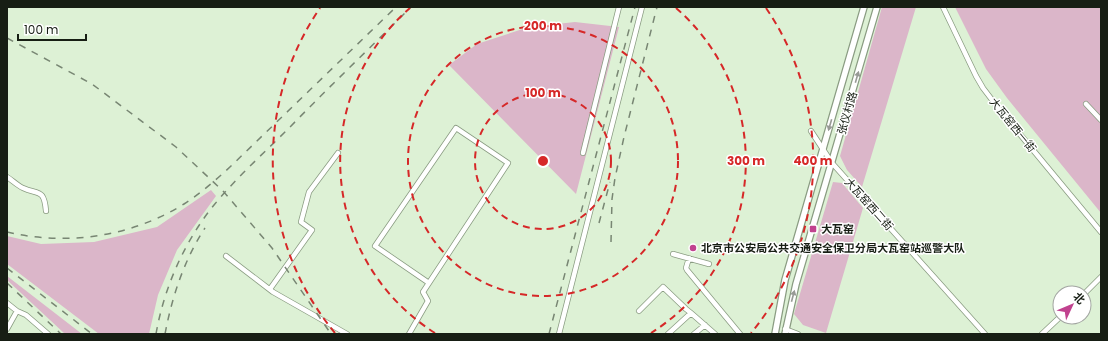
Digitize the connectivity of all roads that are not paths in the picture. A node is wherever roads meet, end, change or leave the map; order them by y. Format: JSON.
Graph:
{"nodes":[{"id":1,"x":619,"y":7,"type":"edge"},
{"id":2,"x":642,"y":7,"type":"edge"},
{"id":3,"x":864,"y":7,"type":"edge"},
{"id":4,"x":877,"y":7,"type":"edge"},
{"id":5,"x":943,"y":7,"type":"edge"},
{"id":6,"x":1086,"y":104,"type":"dead end"},
{"id":7,"x":1101,"y":120,"type":"edge"},
{"id":8,"x":811,"y":131,"type":"dead end"},
{"id":9,"x":823,"y":148,"type":"junction"},
{"id":10,"x":338,"y":153,"type":"dead end"},
{"id":11,"x":584,"y":153,"type":"dead end"},
{"id":12,"x":832,"y":163,"type":"junction"},
{"id":13,"x":7,"y":177,"type":"edge"},
{"id":14,"x":46,"y":211,"type":"dead end"},
{"id":15,"x":1101,"y":232,"type":"edge"},
{"id":16,"x":673,"y":254,"type":"dead end"},
{"id":17,"x":226,"y":256,"type":"dead end"},
{"id":18,"x":688,"y":258,"type":"junction"},
{"id":19,"x":709,"y":264,"type":"dead end"},
{"id":20,"x":1101,"y":277,"type":"edge"},
{"id":21,"x":429,"y":283,"type":"junction"},
{"id":22,"x":1092,"y":286,"type":"edge"},
{"id":23,"x":270,"y":290,"type":"junction"},
{"id":24,"x":7,"y":303,"type":"edge"},
{"id":25,"x":639,"y":311,"type":"dead end"},
{"id":26,"x":17,"y":312,"type":"junction"},
{"id":27,"x":691,"y":313,"type":"junction"},
{"id":28,"x":704,"y":325,"type":"junction"},
{"id":29,"x":1052,"y":325,"type":"edge"},
{"id":30,"x":7,"y":330,"type":"edge"},
{"id":31,"x":785,"y":332,"type":"edge"},
{"id":32,"x":48,"y":334,"type":"edge"},
{"id":33,"x":347,"y":334,"type":"edge"},
{"id":34,"x":409,"y":334,"type":"edge"},
{"id":35,"x":558,"y":334,"type":"edge"},
{"id":36,"x":668,"y":334,"type":"edge"},
{"id":37,"x":694,"y":334,"type":"edge"},
{"id":38,"x":715,"y":334,"type":"edge"},
{"id":39,"x":740,"y":334,"type":"edge"},
{"id":40,"x":775,"y":334,"type":"edge"},
{"id":41,"x":798,"y":334,"type":"edge"},
{"id":42,"x":985,"y":334,"type":"edge"},
{"id":43,"x":1042,"y":334,"type":"edge"}],
"edges":[{"from":1,"to":11,"type":"street"},
{"from":2,"to":35,"type":"street"},
{"from":3,"to":9,"type":"main road","name":"张仪村路","one_way":true},
{"from":12,"to":4,"type":"main road","name":"张仪村路","one_way":true},
{"from":5,"to":15,"type":"street","name":"大瓦窑西一街"},
{"from":6,"to":7,"type":"street"},
{"from":8,"to":9,"type":"street","name":"大瓦窑西二街"},
{"from":9,"to":12,"type":"street","name":"大瓦窑西二街"},
{"from":9,"to":40,"type":"main road","name":"张仪村路"},
{"from":10,"to":23,"type":"street"},
{"from":31,"to":12,"type":"main road","name":"张仪村路","one_way":true},
{"from":12,"to":42,"type":"street","name":"大瓦窑西二街"},
{"from":13,"to":14,"type":"street"},
{"from":16,"to":18,"type":"street"},
{"from":17,"to":23,"type":"street"},
{"from":18,"to":19,"type":"street"},
{"from":18,"to":39,"type":"street"},
{"from":20,"to":22,"type":"street"},
{"from":21,"to":21,"type":"street"},
{"from":21,"to":34,"type":"street"},
{"from":23,"to":33,"type":"street"},
{"from":24,"to":26,"type":"street"},
{"from":25,"to":27,"type":"street"},
{"from":26,"to":30,"type":"street"},
{"from":26,"to":32,"type":"street"},
{"from":27,"to":28,"type":"street"},
{"from":27,"to":36,"type":"street"},
{"from":28,"to":37,"type":"street"},
{"from":28,"to":38,"type":"street"},
{"from":29,"to":43,"type":"street"},
{"from":31,"to":41,"type":"street"}]}
